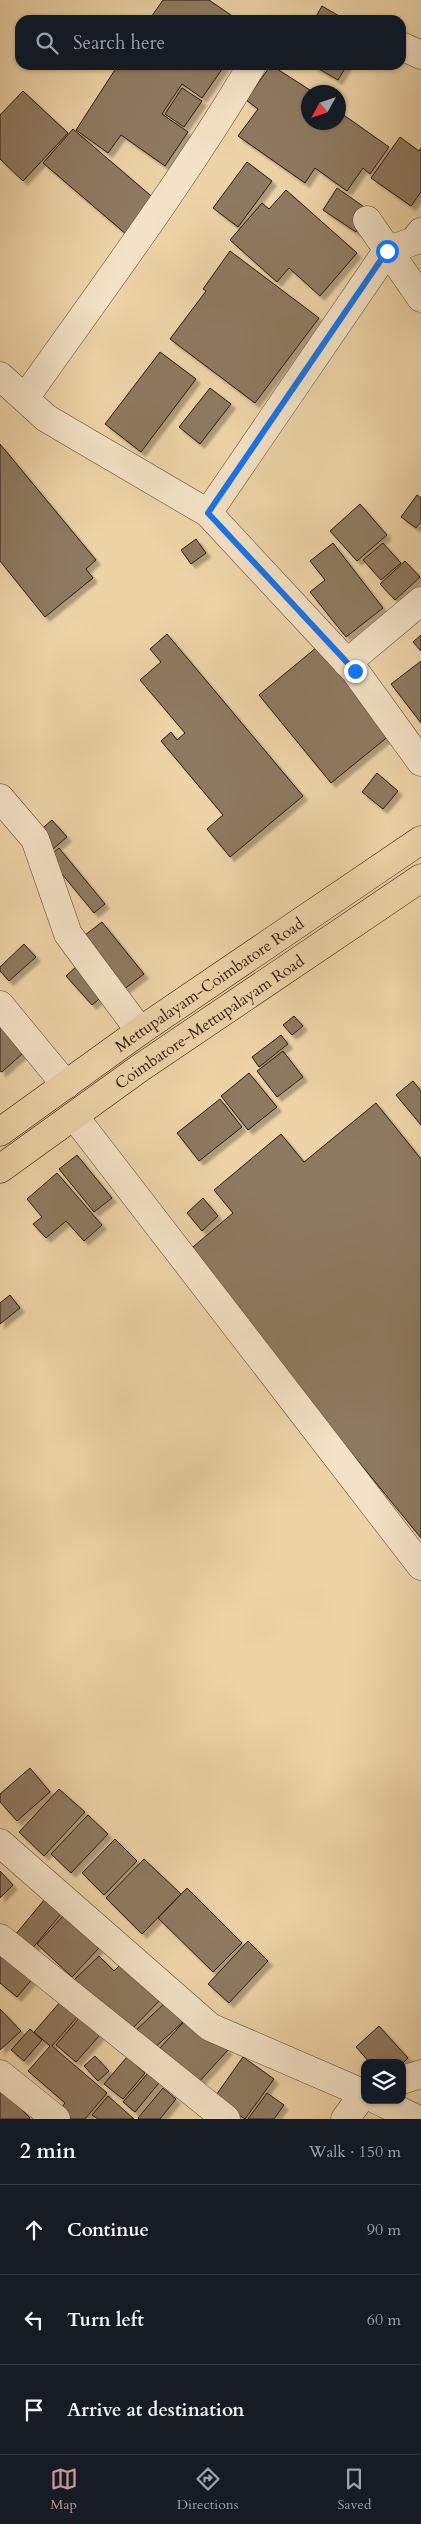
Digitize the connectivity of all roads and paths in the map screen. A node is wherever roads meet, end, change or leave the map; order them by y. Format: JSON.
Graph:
{"nodes":[{"id":1,"x":406,"y":48,"type":"edge"},
{"id":2,"x":421,"y":55,"type":"edge"},
{"id":3,"x":249,"y":70,"type":"edge"},
{"id":4,"x":367,"y":220,"type":"dead end"},
{"id":5,"x":421,"y":232,"type":"edge"},
{"id":6,"x":387,"y":251,"type":"junction"},
{"id":7,"x":421,"y":298,"type":"edge"},
{"id":8,"x":0,"y":376,"type":"edge"},
{"id":9,"x":25,"y":398,"type":"junction"},
{"id":10,"x":208,"y":513,"type":"junction"},
{"id":11,"x":421,"y":601,"type":"edge"},
{"id":12,"x":347,"y":663,"type":"junction"},
{"id":13,"x":421,"y":762,"type":"edge"},
{"id":14,"x":0,"y":798,"type":"edge"},
{"id":15,"x":421,"y":840,"type":"edge"},
{"id":16,"x":421,"y":878,"type":"edge"},
{"id":17,"x":0,"y":1005,"type":"edge"},
{"id":18,"x":140,"y":1031,"type":"junction"},
{"id":19,"x":66,"y":1085,"type":"junction"},
{"id":20,"x":74,"y":1116,"type":"junction"},
{"id":21,"x":0,"y":1132,"type":"edge"},
{"id":22,"x":0,"y":1169,"type":"edge"},
{"id":23,"x":421,"y":1566,"type":"edge"},
{"id":24,"x":0,"y":1843,"type":"edge"},
{"id":25,"x":0,"y":1938,"type":"edge"},
{"id":26,"x":0,"y":2074,"type":"edge"},
{"id":27,"x":421,"y":2074,"type":"edge"},
{"id":28,"x":406,"y":2079,"type":"edge"},
{"id":29,"x":361,"y":2092,"type":"edge"},
{"id":30,"x":361,"y":2102,"type":"edge"},
{"id":31,"x":386,"y":2104,"type":"edge"},
{"id":32,"x":56,"y":2119,"type":"edge"},
{"id":33,"x":226,"y":2119,"type":"edge"},
{"id":34,"x":345,"y":2119,"type":"edge"},
{"id":35,"x":417,"y":2119,"type":"edge"}],
"edges":[{"from":1,"to":2,"type":"street"},
{"from":3,"to":9,"type":"street"},
{"from":4,"to":6,"type":"street"},
{"from":5,"to":6,"type":"street"},
{"from":6,"to":7,"type":"street"},
{"from":6,"to":10,"type":"street"},
{"from":8,"to":9,"type":"street"},
{"from":9,"to":10,"type":"street"},
{"from":10,"to":12,"type":"street"},
{"from":11,"to":12,"type":"street"},
{"from":12,"to":13,"type":"street"},
{"from":14,"to":18,"type":"street"},
{"from":15,"to":18,"type":"highway","name":"Mettupalayam-Coimbatore Road"},
{"from":16,"to":20,"type":"highway","name":"Coimbatore-Mettupalayam Road"},
{"from":17,"to":19,"type":"street"},
{"from":18,"to":19,"type":"highway","name":"Mettupalayam-Coimbatore Road"},
{"from":19,"to":21,"type":"highway","name":"Mettupalayam-Coimbatore Road"},
{"from":20,"to":22,"type":"highway","name":"Coimbatore-Mettupalayam Road"},
{"from":20,"to":23,"type":"street"},
{"from":24,"to":29,"type":"street"},
{"from":25,"to":33,"type":"street"},
{"from":26,"to":32,"type":"street"},
{"from":27,"to":28,"type":"street"},
{"from":30,"to":34,"type":"street"},
{"from":31,"to":35,"type":"street"}]}
